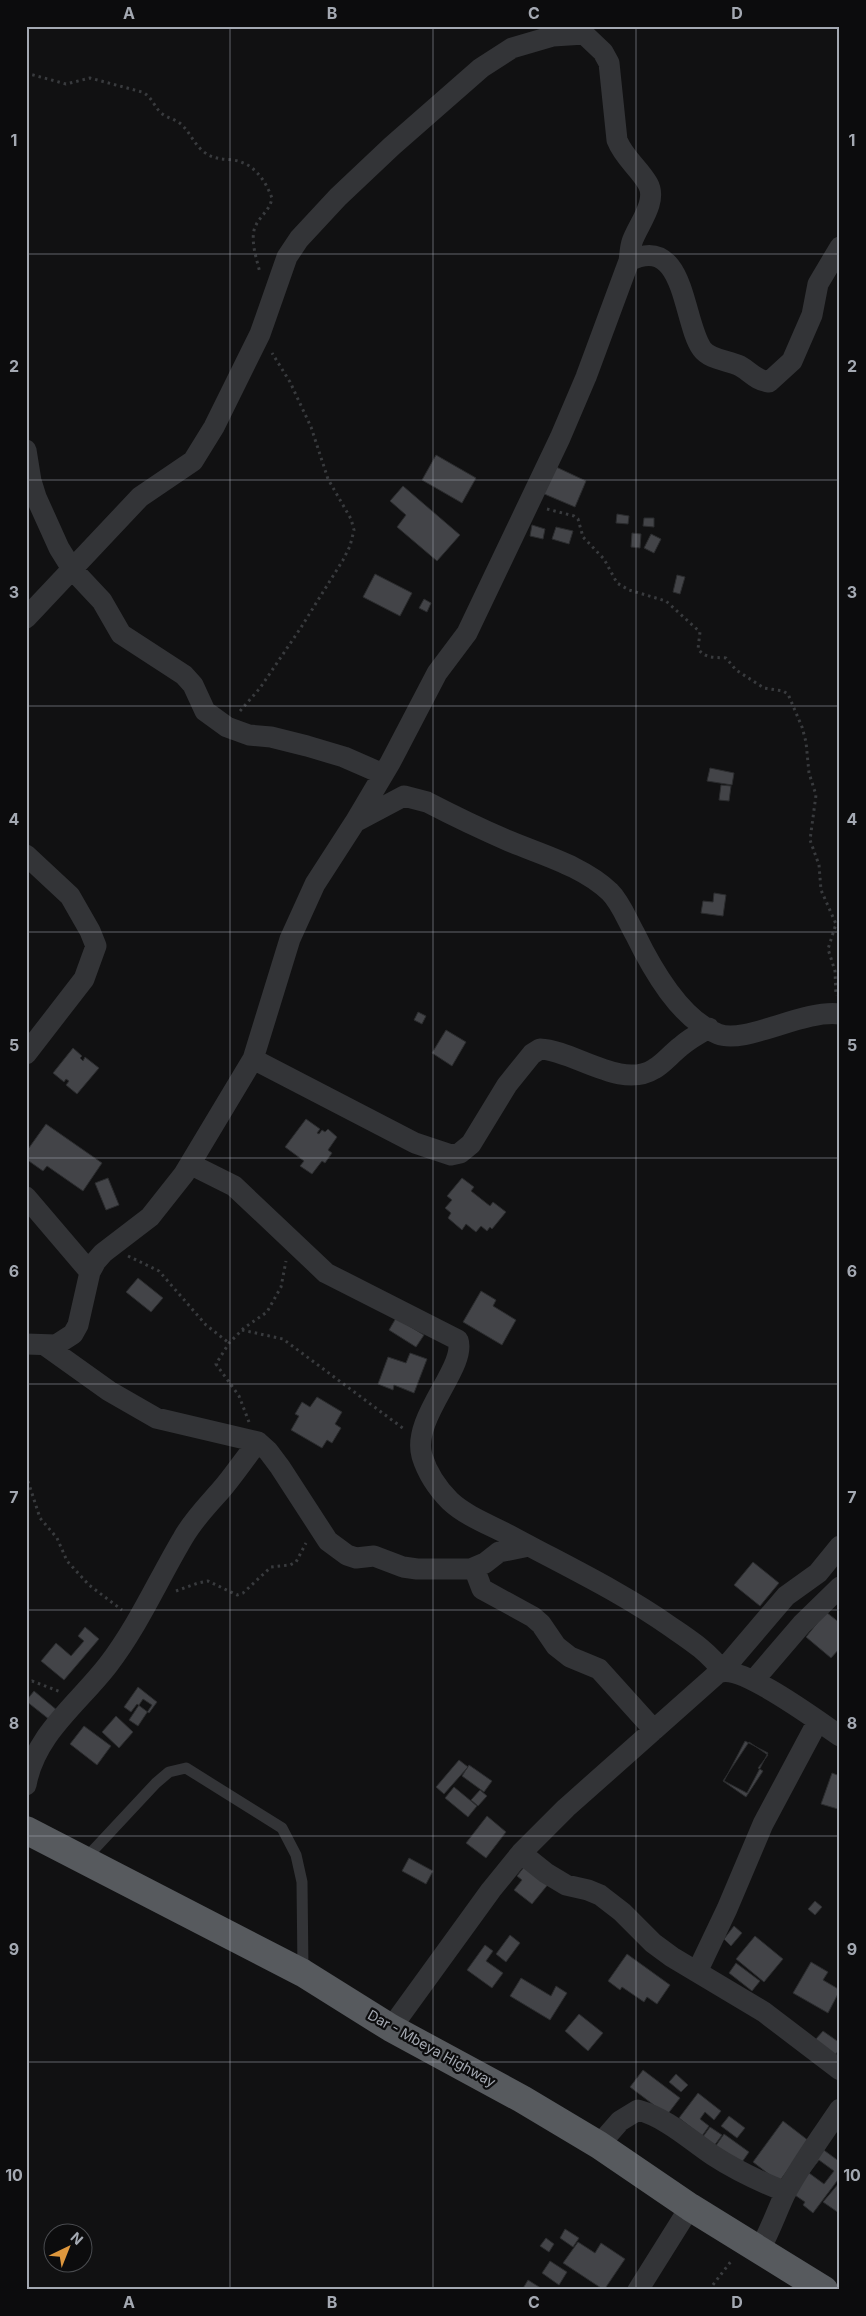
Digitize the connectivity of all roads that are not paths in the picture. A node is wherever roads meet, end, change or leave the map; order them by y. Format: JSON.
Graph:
{"nodes":[{"id":1,"x":840,"y":247,"type":"edge"},
{"id":2,"x":629,"y":261,"type":"junction"},
{"id":3,"x":26,"y":450,"type":"edge"},
{"id":4,"x":72,"y":569,"type":"junction"},
{"id":5,"x":26,"y":618,"type":"edge"},
{"id":6,"x":384,"y":774,"type":"junction"},
{"id":7,"x":355,"y":822,"type":"junction"},
{"id":8,"x":26,"y":855,"type":"edge"},
{"id":9,"x":839,"y":1014,"type":"edge"},
{"id":10,"x":709,"y":1028,"type":"junction"},
{"id":11,"x":26,"y":1054,"type":"edge"},
{"id":12,"x":253,"y":1059,"type":"junction"},
{"id":13,"x":190,"y":1164,"type":"junction"},
{"id":14,"x":26,"y":1197,"type":"edge"},
{"id":15,"x":90,"y":1272,"type":"junction"},
{"id":16,"x":36,"y":1345,"type":"edge"},
{"id":17,"x":254,"y":1441,"type":"junction"},
{"id":18,"x":529,"y":1546,"type":"junction"},
{"id":19,"x":840,"y":1546,"type":"edge"},
{"id":20,"x":474,"y":1568,"type":"junction"},
{"id":21,"x":840,"y":1587,"type":"edge"},
{"id":22,"x":722,"y":1671,"type":"junction"},
{"id":23,"x":754,"y":1680,"type":"junction"},
{"id":24,"x":818,"y":1721,"type":"junction"},
{"id":25,"x":654,"y":1730,"type":"junction"},
{"id":26,"x":840,"y":1736,"type":"edge"},
{"id":27,"x":26,"y":1785,"type":"edge"},
{"id":28,"x":26,"y":1830,"type":"edge"},
{"id":29,"x":521,"y":1853,"type":"junction"},
{"id":30,"x":83,"y":1861,"type":"junction"},
{"id":31,"x":303,"y":1972,"type":"junction"},
{"id":32,"x":697,"y":1972,"type":"junction"},
{"id":33,"x":391,"y":2028,"type":"junction"},
{"id":34,"x":840,"y":2070,"type":"edge"},
{"id":35,"x":840,"y":2109,"type":"edge"},
{"id":36,"x":599,"y":2145,"type":"junction"},
{"id":37,"x":786,"y":2192,"type":"junction"},
{"id":38,"x":690,"y":2207,"type":"junction"},
{"id":39,"x":753,"y":2246,"type":"junction"},
{"id":40,"x":638,"y":2290,"type":"edge"},
{"id":41,"x":824,"y":2290,"type":"edge"}],
"edges":[{"from":1,"to":2,"type":"street"},
{"from":2,"to":4,"type":"street"},
{"from":2,"to":6,"type":"street"},
{"from":3,"to":4,"type":"street"},
{"from":4,"to":5,"type":"street"},
{"from":4,"to":6,"type":"street"},
{"from":6,"to":7,"type":"street"},
{"from":7,"to":10,"type":"street"},
{"from":7,"to":12,"type":"street"},
{"from":8,"to":11,"type":"street"},
{"from":9,"to":10,"type":"street"},
{"from":10,"to":12,"type":"street"},
{"from":12,"to":13,"type":"street"},
{"from":13,"to":15,"type":"street"},
{"from":13,"to":18,"type":"street"},
{"from":14,"to":15,"type":"street"},
{"from":15,"to":16,"type":"street"},
{"from":16,"to":17,"type":"street"},
{"from":17,"to":20,"type":"street"},
{"from":17,"to":27,"type":"street"},
{"from":18,"to":20,"type":"street"},
{"from":18,"to":22,"type":"street"},
{"from":19,"to":22,"type":"street"},
{"from":20,"to":25,"type":"street"},
{"from":21,"to":23,"type":"street"},
{"from":22,"to":23,"type":"street"},
{"from":22,"to":25,"type":"street"},
{"from":23,"to":24,"type":"street"},
{"from":24,"to":26,"type":"street"},
{"from":24,"to":32,"type":"street"},
{"from":25,"to":29,"type":"street"},
{"from":28,"to":30,"type":"highway","name":"Dar - Mbeya Highway"},
{"from":29,"to":32,"type":"street"},
{"from":29,"to":33,"type":"street"},
{"from":30,"to":31,"type":"highway","name":"Dar - Mbeya Highway"},
{"from":30,"to":31,"type":"lane"},
{"from":31,"to":33,"type":"highway","name":"Dar - Mbeya Highway"},
{"from":32,"to":34,"type":"street"},
{"from":33,"to":36,"type":"highway","name":"Dar - Mbeya Highway"},
{"from":35,"to":37,"type":"street"},
{"from":36,"to":37,"type":"street"},
{"from":36,"to":38,"type":"highway","name":"Dar - Mbeya Highway"},
{"from":37,"to":39,"type":"street"},
{"from":38,"to":39,"type":"highway","name":"Dar - Mbeya Highway"},
{"from":38,"to":40,"type":"street"},
{"from":39,"to":41,"type":"highway","name":"Dar - Mbeya Highway"}]}
